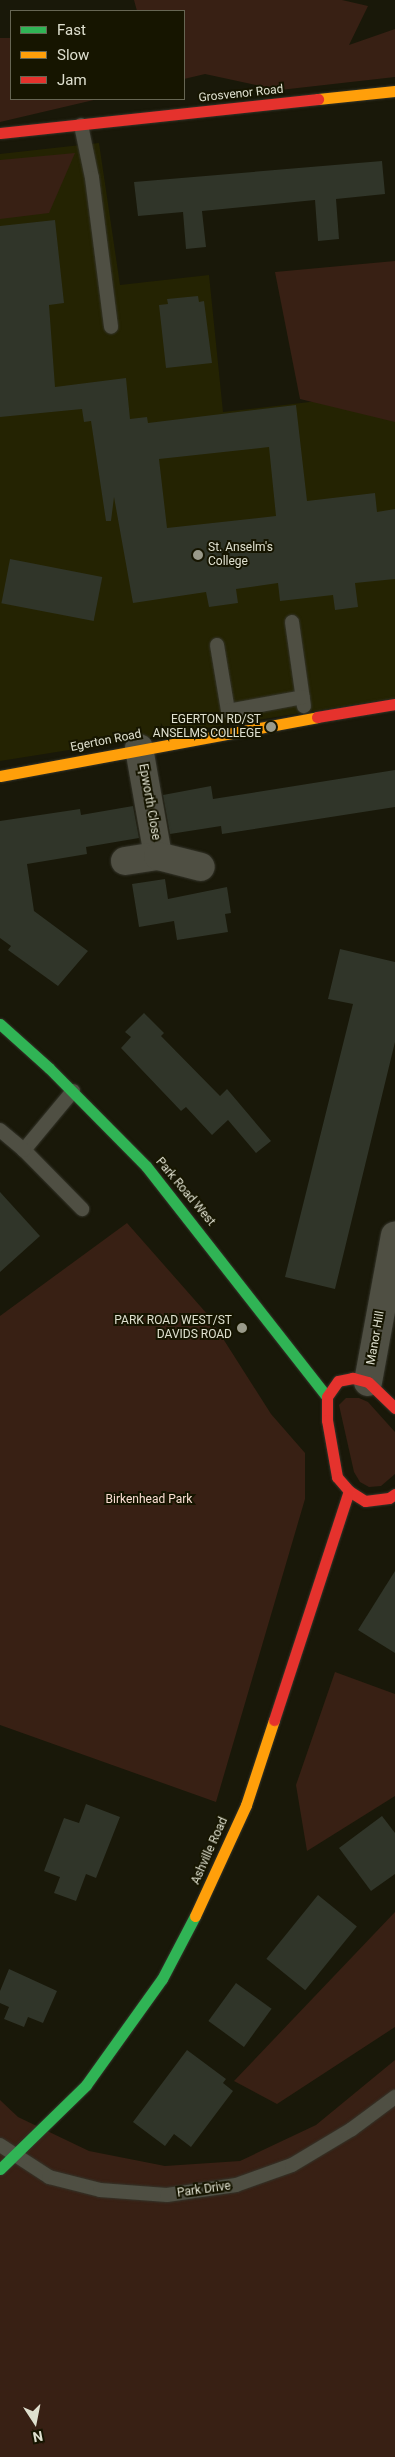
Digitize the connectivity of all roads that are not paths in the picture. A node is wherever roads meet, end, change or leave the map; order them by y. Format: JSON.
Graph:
{"nodes":[{"id":1,"x":395,"y":91,"type":"edge"},
{"id":2,"x":81,"y":125,"type":"junction"},
{"id":3,"x":0,"y":133,"type":"edge"},
{"id":4,"x":111,"y":327,"type":"dead end"},
{"id":5,"x":292,"y":622,"type":"dead end"},
{"id":6,"x":216,"y":645,"type":"dead end"},
{"id":7,"x":303,"y":697,"type":"junction"},
{"id":8,"x":395,"y":704,"type":"edge"},
{"id":9,"x":306,"y":720,"type":"junction"},
{"id":10,"x":139,"y":748,"type":"junction"},
{"id":11,"x":0,"y":776,"type":"edge"},
{"id":12,"x":158,"y":856,"type":"junction"},
{"id":13,"x":125,"y":861,"type":"dead end"},
{"id":14,"x":201,"y":867,"type":"dead end"},
{"id":15,"x":0,"y":1024,"type":"edge"},
{"id":16,"x":73,"y":1091,"type":"junction"},
{"id":17,"x":0,"y":1130,"type":"edge"},
{"id":18,"x":24,"y":1150,"type":"junction"},
{"id":19,"x":82,"y":1210,"type":"dead end"},
{"id":20,"x":395,"y":1235,"type":"edge"},
{"id":21,"x":368,"y":1382,"type":"junction"},
{"id":22,"x":327,"y":1396,"type":"junction"},
{"id":23,"x":395,"y":1408,"type":"edge"},
{"id":24,"x":349,"y":1491,"type":"junction"},
{"id":25,"x":395,"y":1494,"type":"edge"},
{"id":26,"x":395,"y":2098,"type":"edge"},
{"id":27,"x":0,"y":2145,"type":"edge"},
{"id":28,"x":13,"y":2156,"type":"junction"},
{"id":29,"x":0,"y":2169,"type":"edge"}],
"edges":[{"from":1,"to":2,"type":"street","name":"Grosvenor Road"},
{"from":2,"to":3,"type":"street","name":"Grosvenor Road"},
{"from":2,"to":4,"type":"lane"},
{"from":5,"to":7,"type":"lane"},
{"from":6,"to":7,"type":"lane"},
{"from":7,"to":9,"type":"lane"},
{"from":8,"to":9,"type":"street","name":"Egerton Road"},
{"from":9,"to":10,"type":"street","name":"Egerton Road"},
{"from":10,"to":11,"type":"street","name":"Egerton Road"},
{"from":10,"to":12,"type":"street","name":"Epworth Close"},
{"from":12,"to":13,"type":"street","name":"Epworth Close"},
{"from":12,"to":14,"type":"street","name":"Epworth Close"},
{"from":15,"to":16,"type":"street","name":"Park Road West"},
{"from":16,"to":18,"type":"lane"},
{"from":16,"to":22,"type":"street","name":"Park Road West"},
{"from":17,"to":18,"type":"lane"},
{"from":18,"to":19,"type":"lane"},
{"from":20,"to":21,"type":"street","name":"Manor Hill"},
{"from":21,"to":22,"type":"street"},
{"from":21,"to":23,"type":"street"},
{"from":22,"to":24,"type":"street"},
{"from":24,"to":25,"type":"street"},
{"from":24,"to":28,"type":"street","name":"Ashville Road"},
{"from":26,"to":28,"type":"lane","name":"Park Drive"},
{"from":27,"to":28,"type":"lane","name":"Park Drive"},
{"from":28,"to":29,"type":"street","name":"Ashville Road"}]}
